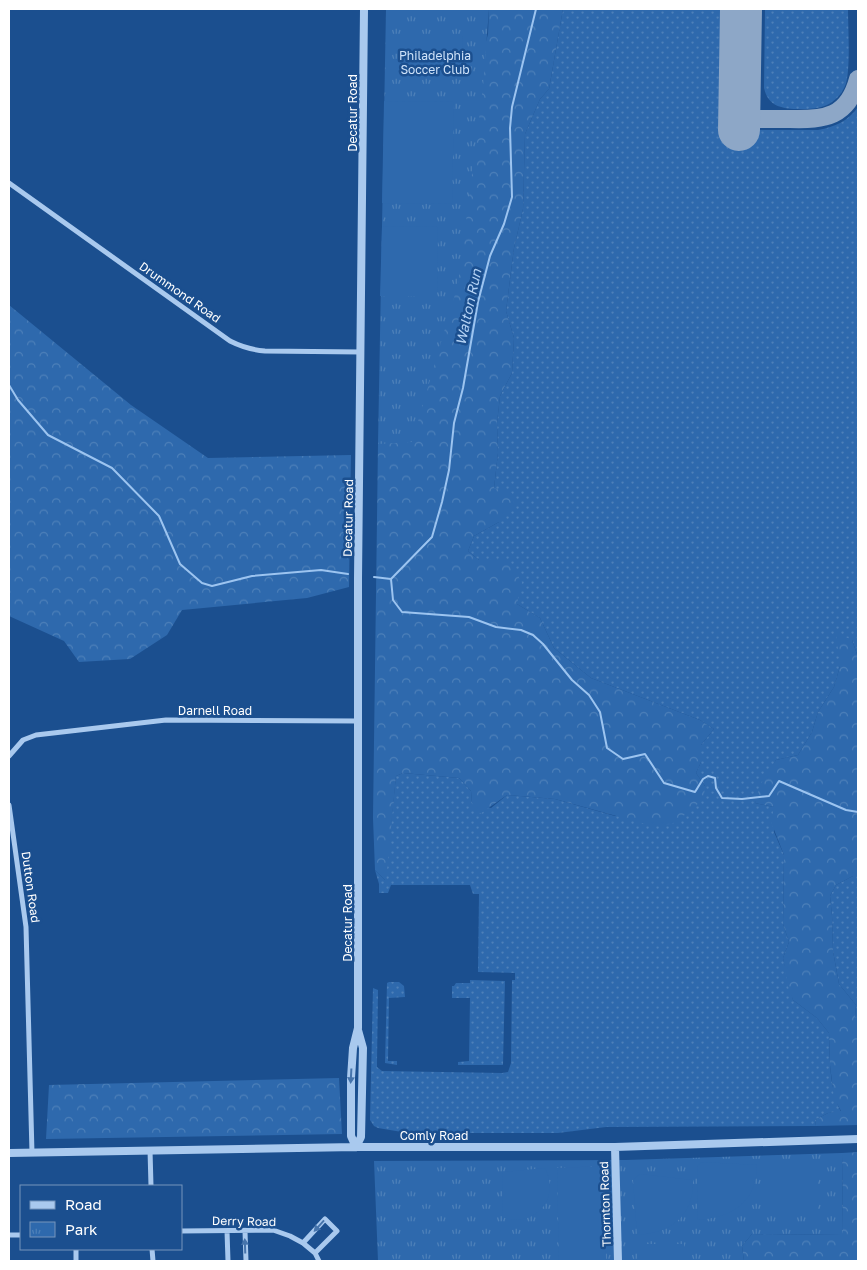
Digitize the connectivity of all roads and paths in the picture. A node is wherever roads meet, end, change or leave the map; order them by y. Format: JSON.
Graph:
{"nodes":[{"id":1,"x":364,"y":9,"type":"edge"},
{"id":2,"x":9,"y":183,"type":"edge"},
{"id":3,"x":362,"y":352,"type":"junction"},
{"id":4,"x":358,"y":720,"type":"junction"},
{"id":5,"x":9,"y":756,"type":"edge"},
{"id":6,"x":9,"y":805,"type":"edge"},
{"id":7,"x":858,"y":1139,"type":"edge"},
{"id":8,"x":615,"y":1146,"type":"junction"},
{"id":9,"x":356,"y":1147,"type":"junction"},
{"id":10,"x":150,"y":1150,"type":"junction"},
{"id":11,"x":32,"y":1152,"type":"junction"},
{"id":12,"x":9,"y":1153,"type":"edge"},
{"id":13,"x":151,"y":1185,"type":"edge"},
{"id":14,"x":182,"y":1231,"type":"edge"},
{"id":15,"x":228,"y":1231,"type":"junction"},
{"id":16,"x":245,"y":1231,"type":"junction"},
{"id":17,"x":303,"y":1244,"type":"junction"},
{"id":18,"x":315,"y":1253,"type":"junction"},
{"id":19,"x":228,"y":1261,"type":"edge"},
{"id":20,"x":246,"y":1261,"type":"edge"},
{"id":21,"x":319,"y":1261,"type":"edge"},
{"id":22,"x":618,"y":1261,"type":"edge"}],
"edges":[{"from":1,"to":3,"type":"street","name":"Decatur Road"},
{"from":2,"to":3,"type":"street","name":"Drummond Road"},
{"from":3,"to":4,"type":"street","name":"Decatur Road"},
{"from":4,"to":5,"type":"street","name":"Darnell Road"},
{"from":4,"to":9,"type":"street","name":"Decatur Road"},
{"from":6,"to":11,"type":"street","name":"Dutton Road"},
{"from":7,"to":8,"type":"street","name":"Comly Road"},
{"from":8,"to":9,"type":"street","name":"Comly Road"},
{"from":8,"to":22,"type":"street","name":"Thornton Road"},
{"from":9,"to":10,"type":"street","name":"Comly Road"},
{"from":10,"to":11,"type":"street","name":"Comly Road"},
{"from":10,"to":13,"type":"street"},
{"from":11,"to":12,"type":"street","name":"Comly Road"},
{"from":14,"to":15,"type":"street","name":"Derry Road"},
{"from":15,"to":16,"type":"street","name":"Derry Road"},
{"from":15,"to":19,"type":"street"},
{"from":16,"to":17,"type":"street","name":"Derry Road"},
{"from":20,"to":16,"type":"street","one_way":true},
{"from":17,"to":18,"type":"street","name":"Derry Road"},
{"from":18,"to":17,"type":"street","one_way":true},
{"from":18,"to":21,"type":"street"}]}
